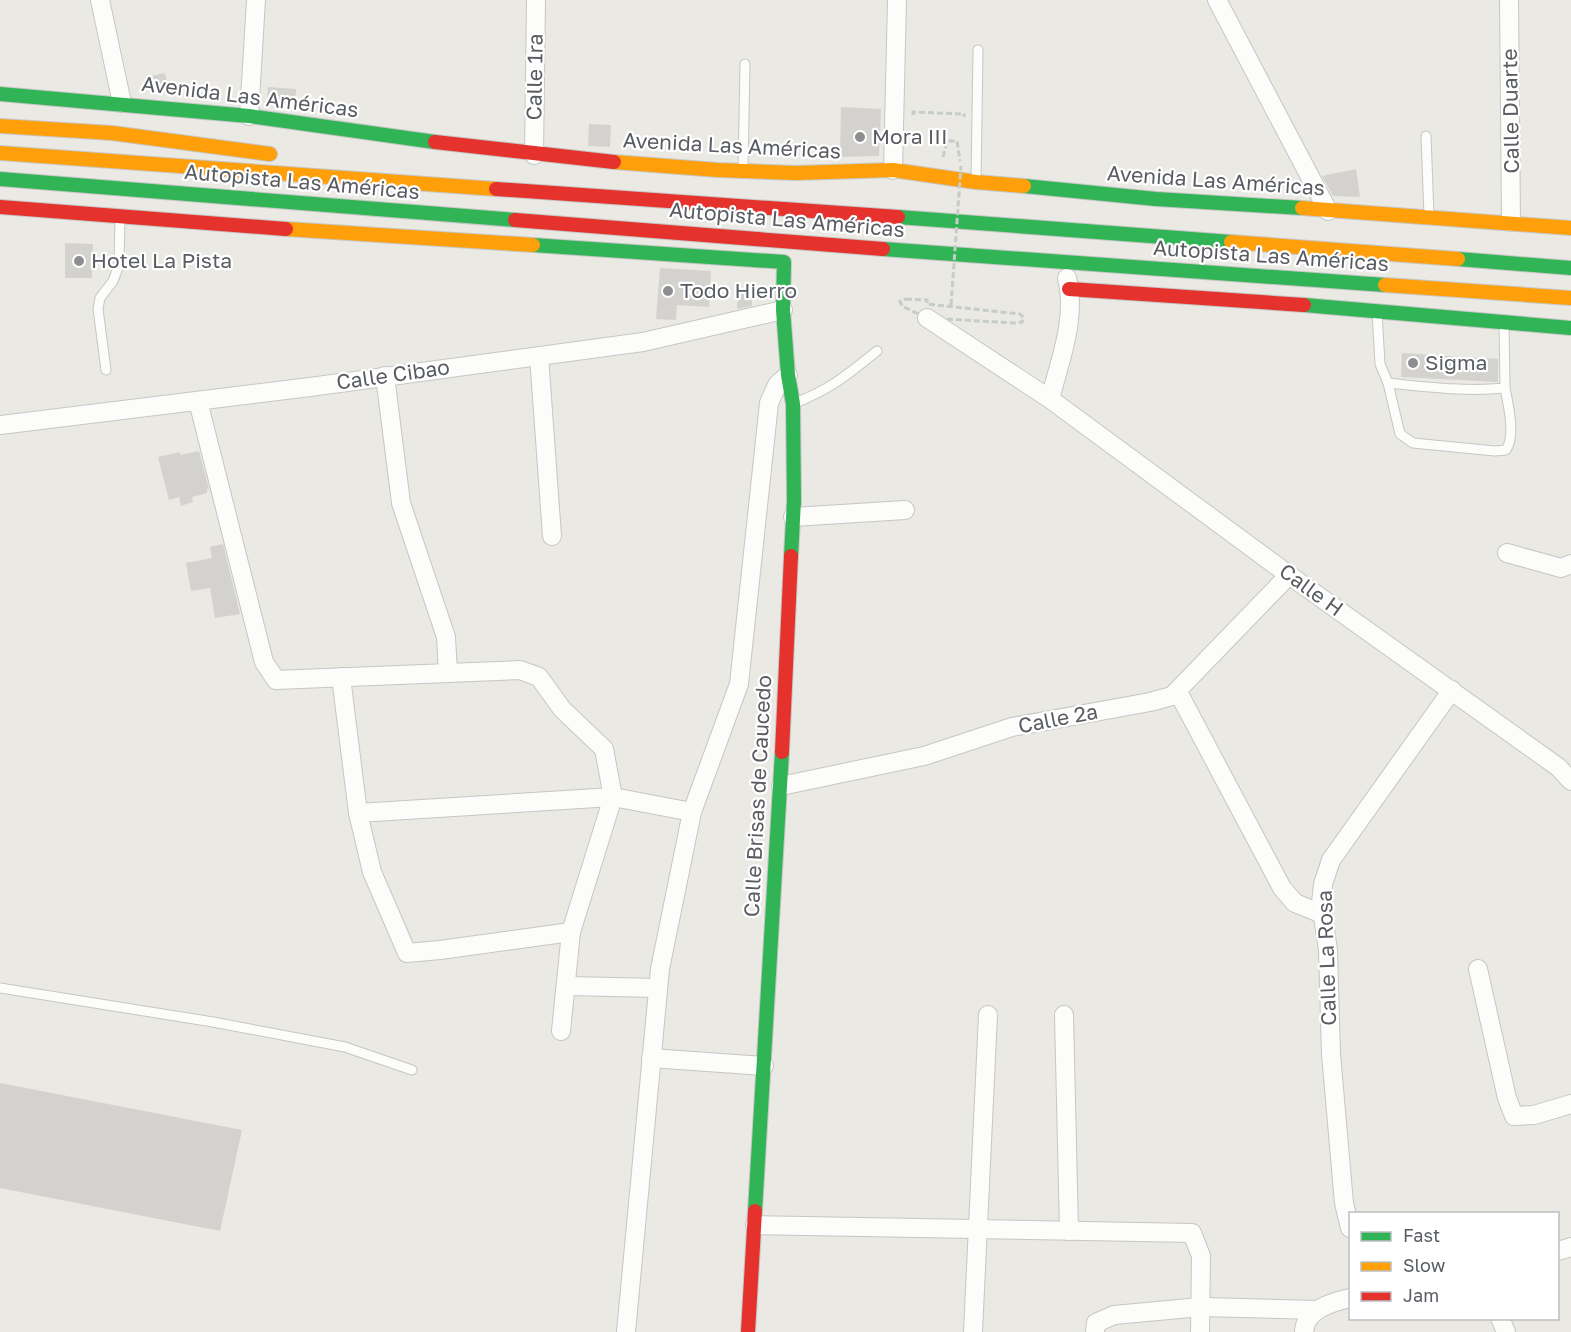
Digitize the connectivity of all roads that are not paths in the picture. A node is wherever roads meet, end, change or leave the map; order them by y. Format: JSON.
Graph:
{"nodes":[{"id":1,"x":100,"y":0,"type":"edge"},
{"id":2,"x":256,"y":0,"type":"edge"},
{"id":3,"x":536,"y":0,"type":"edge"},
{"id":4,"x":897,"y":0,"type":"edge"},
{"id":5,"x":1217,"y":0,"type":"edge"},
{"id":6,"x":1509,"y":0,"type":"edge"},
{"id":7,"x":978,"y":50,"type":"dead end"},
{"id":8,"x":745,"y":63,"type":"dead end"},
{"id":9,"x":0,"y":94,"type":"edge"},
{"id":10,"x":122,"y":104,"type":"junction"},
{"id":11,"x":249,"y":116,"type":"junction"},
{"id":12,"x":0,"y":126,"type":"edge"},
{"id":13,"x":1426,"y":136,"type":"dead end"},
{"id":14,"x":0,"y":153,"type":"edge"},
{"id":15,"x":283,"y":155,"type":"dead end"},
{"id":16,"x":534,"y":155,"type":"junction"},
{"id":17,"x":341,"y":164,"type":"dead end"},
{"id":18,"x":892,"y":170,"type":"junction"},
{"id":19,"x":743,"y":171,"type":"junction"},
{"id":20,"x":0,"y":179,"type":"edge"},
{"id":21,"x":976,"y":182,"type":"junction"},
{"id":22,"x":506,"y":189,"type":"junction"},
{"id":23,"x":0,"y":207,"type":"edge"},
{"id":24,"x":1328,"y":211,"type":"junction"},
{"id":25,"x":120,"y":216,"type":"junction"},
{"id":26,"x":1429,"y":216,"type":"junction"},
{"id":27,"x":1511,"y":222,"type":"junction"},
{"id":28,"x":1571,"y":228,"type":"edge"},
{"id":29,"x":957,"y":255,"type":"junction"},
{"id":30,"x":845,"y":260,"type":"dead end"},
{"id":31,"x":1063,"y":262,"type":"junction"},
{"id":32,"x":1571,"y":268,"type":"edge"},
{"id":33,"x":1070,"y":289,"type":"junction"},
{"id":34,"x":1571,"y":298,"type":"edge"},
{"id":35,"x":783,"y":310,"type":"junction"},
{"id":36,"x":1376,"y":310,"type":"junction"},
{"id":37,"x":927,"y":318,"type":"road end"},
{"id":38,"x":1504,"y":322,"type":"junction"},
{"id":39,"x":1571,"y":328,"type":"edge"},
{"id":40,"x":877,"y":351,"type":"dead end"},
{"id":41,"x":539,"y":356,"type":"junction"},
{"id":42,"x":106,"y":370,"type":"dead end"},
{"id":43,"x":788,"y":375,"type":"junction"},
{"id":44,"x":385,"y":376,"type":"junction"},
{"id":45,"x":1388,"y":383,"type":"junction"},
{"id":46,"x":1506,"y":388,"type":"junction"},
{"id":47,"x":1050,"y":399,"type":"junction"},
{"id":48,"x":198,"y":401,"type":"junction"},
{"id":49,"x":793,"y":404,"type":"junction"},
{"id":50,"x":0,"y":425,"type":"edge"},
{"id":51,"x":905,"y":510,"type":"dead end"},
{"id":52,"x":793,"y":517,"type":"junction"},
{"id":53,"x":552,"y":536,"type":"dead end"},
{"id":54,"x":1507,"y":553,"type":"dead end"},
{"id":55,"x":1571,"y":564,"type":"edge"},
{"id":56,"x":1289,"y":575,"type":"junction"},
{"id":57,"x":448,"y":673,"type":"junction"},
{"id":58,"x":341,"y":677,"type":"junction"},
{"id":59,"x":1452,"y":690,"type":"junction"},
{"id":60,"x":1178,"y":692,"type":"junction"},
{"id":61,"x":1571,"y":781,"type":"edge"},
{"id":62,"x":781,"y":786,"type":"junction"},
{"id":63,"x":613,"y":797,"type":"junction"},
{"id":64,"x":692,"y":812,"type":"junction"},
{"id":65,"x":358,"y":813,"type":"junction"},
{"id":66,"x":1322,"y":914,"type":"junction"},
{"id":67,"x":571,"y":932,"type":"junction"},
{"id":68,"x":1478,"y":969,"type":"dead end"},
{"id":69,"x":566,"y":986,"type":"junction"},
{"id":70,"x":0,"y":988,"type":"edge"},
{"id":71,"x":658,"y":988,"type":"junction"},
{"id":72,"x":988,"y":1015,"type":"dead end"},
{"id":73,"x":1064,"y":1015,"type":"dead end"},
{"id":74,"x":561,"y":1031,"type":"dead end"},
{"id":75,"x":651,"y":1058,"type":"junction"},
{"id":76,"x":764,"y":1066,"type":"junction"},
{"id":77,"x":412,"y":1070,"type":"dead end"},
{"id":78,"x":1571,"y":1104,"type":"edge"},
{"id":79,"x":1349,"y":1223,"type":"edge"},
{"id":80,"x":755,"y":1225,"type":"junction"},
{"id":81,"x":977,"y":1229,"type":"junction"},
{"id":82,"x":1070,"y":1231,"type":"junction"},
{"id":83,"x":1349,"y":1298,"type":"edge"},
{"id":84,"x":1201,"y":1307,"type":"junction"},
{"id":85,"x":1317,"y":1310,"type":"junction"},
{"id":86,"x":626,"y":1332,"type":"edge"},
{"id":87,"x":748,"y":1332,"type":"edge"},
{"id":88,"x":973,"y":1332,"type":"edge"},
{"id":89,"x":1095,"y":1332,"type":"edge"},
{"id":90,"x":1200,"y":1332,"type":"edge"},
{"id":91,"x":1304,"y":1332,"type":"edge"}],
"edges":[{"from":1,"to":10,"type":"street"},
{"from":2,"to":11,"type":"street"},
{"from":3,"to":16,"type":"street","name":"Calle 1ra"},
{"from":4,"to":18,"type":"street"},
{"from":5,"to":24,"type":"street"},
{"from":6,"to":27,"type":"street","name":"Calle Duarte"},
{"from":7,"to":21,"type":"lane"},
{"from":8,"to":19,"type":"lane"},
{"from":9,"to":10,"type":"main road","name":"Avenida Las Américas"},
{"from":10,"to":11,"type":"main road","name":"Avenida Las Américas"},
{"from":11,"to":16,"type":"main road","name":"Avenida Las Américas"},
{"from":12,"to":15,"type":"main road"},
{"from":13,"to":26,"type":"lane"},
{"from":14,"to":22,"type":"main road","name":"Autopista Las Américas"},
{"from":16,"to":19,"type":"main road","name":"Avenida Las Américas"},
{"from":17,"to":22,"type":"main road"},
{"from":18,"to":19,"type":"main road","name":"Avenida Las Américas"},
{"from":18,"to":21,"type":"main road","name":"Avenida Las Américas"},
{"from":20,"to":29,"type":"main road","name":"Autopista Las Américas"},
{"from":21,"to":24,"type":"main road","name":"Avenida Las Américas"},
{"from":22,"to":32,"type":"main road","name":"Autopista Las Américas"},
{"from":23,"to":25,"type":"main road"},
{"from":24,"to":26,"type":"main road","name":"Avenida Las Américas"},
{"from":25,"to":35,"type":"main road","name":"Calle Brisas de Caucedo"},
{"from":25,"to":42,"type":"lane"},
{"from":26,"to":27,"type":"main road","name":"Avenida Las Américas"},
{"from":27,"to":28,"type":"main road","name":"Avenida Las Américas"},
{"from":29,"to":30,"type":"main road"},
{"from":29,"to":31,"type":"main road","name":"Autopista Las Américas"},
{"from":31,"to":33,"type":"street"},
{"from":31,"to":34,"type":"main road","name":"Autopista Las Américas"},
{"from":33,"to":36,"type":"main road"},
{"from":33,"to":47,"type":"street"},
{"from":35,"to":41,"type":"street","name":"Calle Cibao"},
{"from":35,"to":43,"type":"main road","name":"Calle Brisas de Caucedo"},
{"from":36,"to":38,"type":"main road"},
{"from":36,"to":45,"type":"lane"},
{"from":37,"to":47,"type":"street","name":"Calle H"},
{"from":38,"to":39,"type":"main road"},
{"from":38,"to":46,"type":"lane"},
{"from":40,"to":49,"type":"lane"},
{"from":41,"to":44,"type":"street","name":"Calle Cibao"},
{"from":41,"to":53,"type":"street"},
{"from":43,"to":49,"type":"main road","name":"Calle Brisas de Caucedo"},
{"from":43,"to":64,"type":"street"},
{"from":44,"to":48,"type":"street","name":"Calle Cibao"},
{"from":44,"to":57,"type":"street"},
{"from":45,"to":46,"type":"lane"},
{"from":45,"to":46,"type":"lane"},
{"from":47,"to":56,"type":"street","name":"Calle H"},
{"from":48,"to":50,"type":"street","name":"Calle Cibao"},
{"from":48,"to":58,"type":"street"},
{"from":49,"to":52,"type":"main road","name":"Calle Brisas de Caucedo"},
{"from":51,"to":52,"type":"street"},
{"from":52,"to":62,"type":"main road","name":"Calle Brisas de Caucedo"},
{"from":54,"to":55,"type":"street"},
{"from":56,"to":59,"type":"street","name":"Calle H"},
{"from":56,"to":60,"type":"street","name":"Calle 2a"},
{"from":57,"to":58,"type":"street"},
{"from":57,"to":63,"type":"street"},
{"from":58,"to":65,"type":"street"},
{"from":59,"to":61,"type":"street","name":"Calle H"},
{"from":59,"to":66,"type":"street","name":"Calle La Rosa"},
{"from":60,"to":62,"type":"street","name":"Calle 2a"},
{"from":60,"to":66,"type":"street"},
{"from":62,"to":76,"type":"main road","name":"Calle Brisas de Caucedo"},
{"from":63,"to":64,"type":"street"},
{"from":63,"to":65,"type":"street"},
{"from":63,"to":67,"type":"street"},
{"from":64,"to":71,"type":"street"},
{"from":65,"to":67,"type":"street"},
{"from":66,"to":79,"type":"street","name":"Calle La Rosa"},
{"from":67,"to":69,"type":"street"},
{"from":68,"to":78,"type":"street"},
{"from":69,"to":71,"type":"street"},
{"from":69,"to":74,"type":"street"},
{"from":70,"to":77,"type":"lane"},
{"from":71,"to":75,"type":"street"},
{"from":72,"to":81,"type":"street"},
{"from":73,"to":82,"type":"street"},
{"from":75,"to":76,"type":"street"},
{"from":75,"to":86,"type":"street"},
{"from":76,"to":80,"type":"main road","name":"Calle Brisas de Caucedo"},
{"from":80,"to":81,"type":"street"},
{"from":80,"to":87,"type":"main road","name":"Calle Brisas de Caucedo"},
{"from":81,"to":82,"type":"street"},
{"from":81,"to":88,"type":"street"},
{"from":82,"to":84,"type":"street"},
{"from":83,"to":85,"type":"street"},
{"from":84,"to":85,"type":"street"},
{"from":84,"to":89,"type":"street"},
{"from":84,"to":90,"type":"street"},
{"from":85,"to":91,"type":"street"}]}
